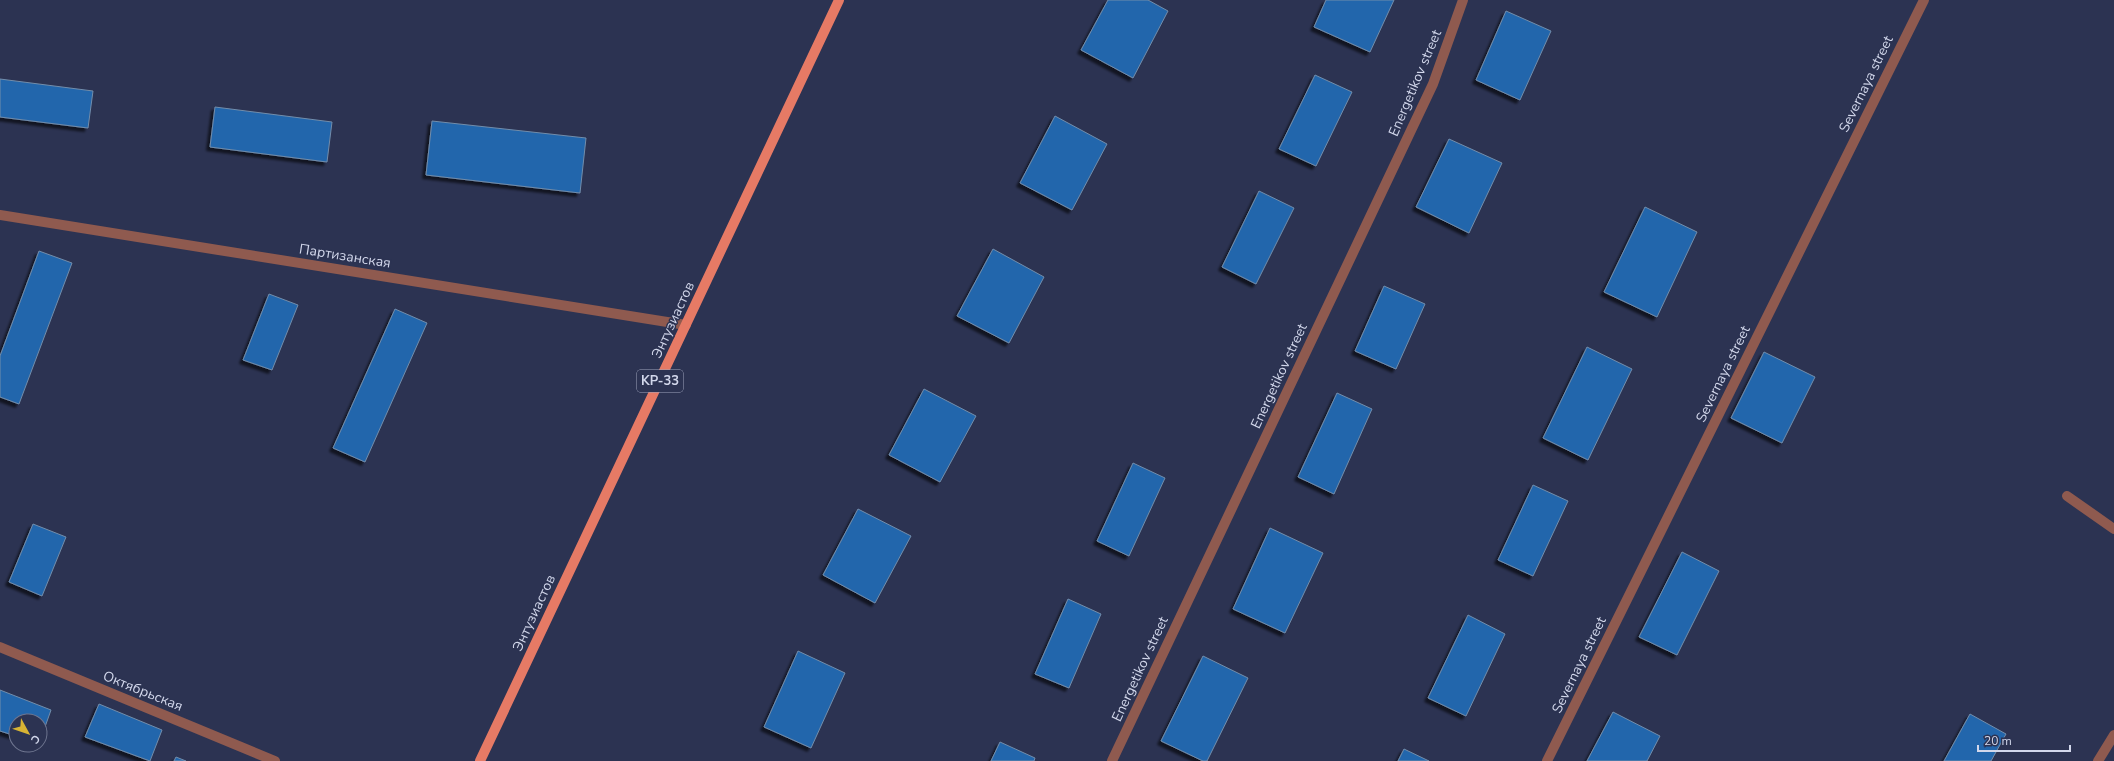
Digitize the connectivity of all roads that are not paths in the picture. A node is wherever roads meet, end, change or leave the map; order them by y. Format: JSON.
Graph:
{"nodes":[{"id":1,"x":839,"y":0,"type":"edge"},
{"id":2,"x":1463,"y":0,"type":"edge"},
{"id":3,"x":1924,"y":0,"type":"edge"},
{"id":4,"x":0,"y":215,"type":"edge"},
{"id":5,"x":686,"y":325,"type":"junction"},
{"id":6,"x":2067,"y":496,"type":"dead end"},
{"id":7,"x":2114,"y":529,"type":"edge"},
{"id":8,"x":0,"y":647,"type":"edge"},
{"id":9,"x":2114,"y":735,"type":"edge"},
{"id":10,"x":276,"y":761,"type":"edge"},
{"id":11,"x":480,"y":761,"type":"edge"},
{"id":12,"x":1112,"y":761,"type":"edge"},
{"id":13,"x":1547,"y":761,"type":"edge"},
{"id":14,"x":2098,"y":761,"type":"edge"}],
"edges":[{"from":1,"to":5,"type":"main road","name":"Энтузиастов","number":"KP-33"},
{"from":2,"to":12,"type":"street","name":"Energetikov street"},
{"from":3,"to":13,"type":"street","name":"Severnaya street"},
{"from":4,"to":5,"type":"street","name":"Партизанская"},
{"from":5,"to":11,"type":"main road","name":"Энтузиастов","number":"KP-33"},
{"from":6,"to":7,"type":"street"},
{"from":8,"to":10,"type":"street","name":"Октябрьская"},
{"from":9,"to":14,"type":"street"}]}
